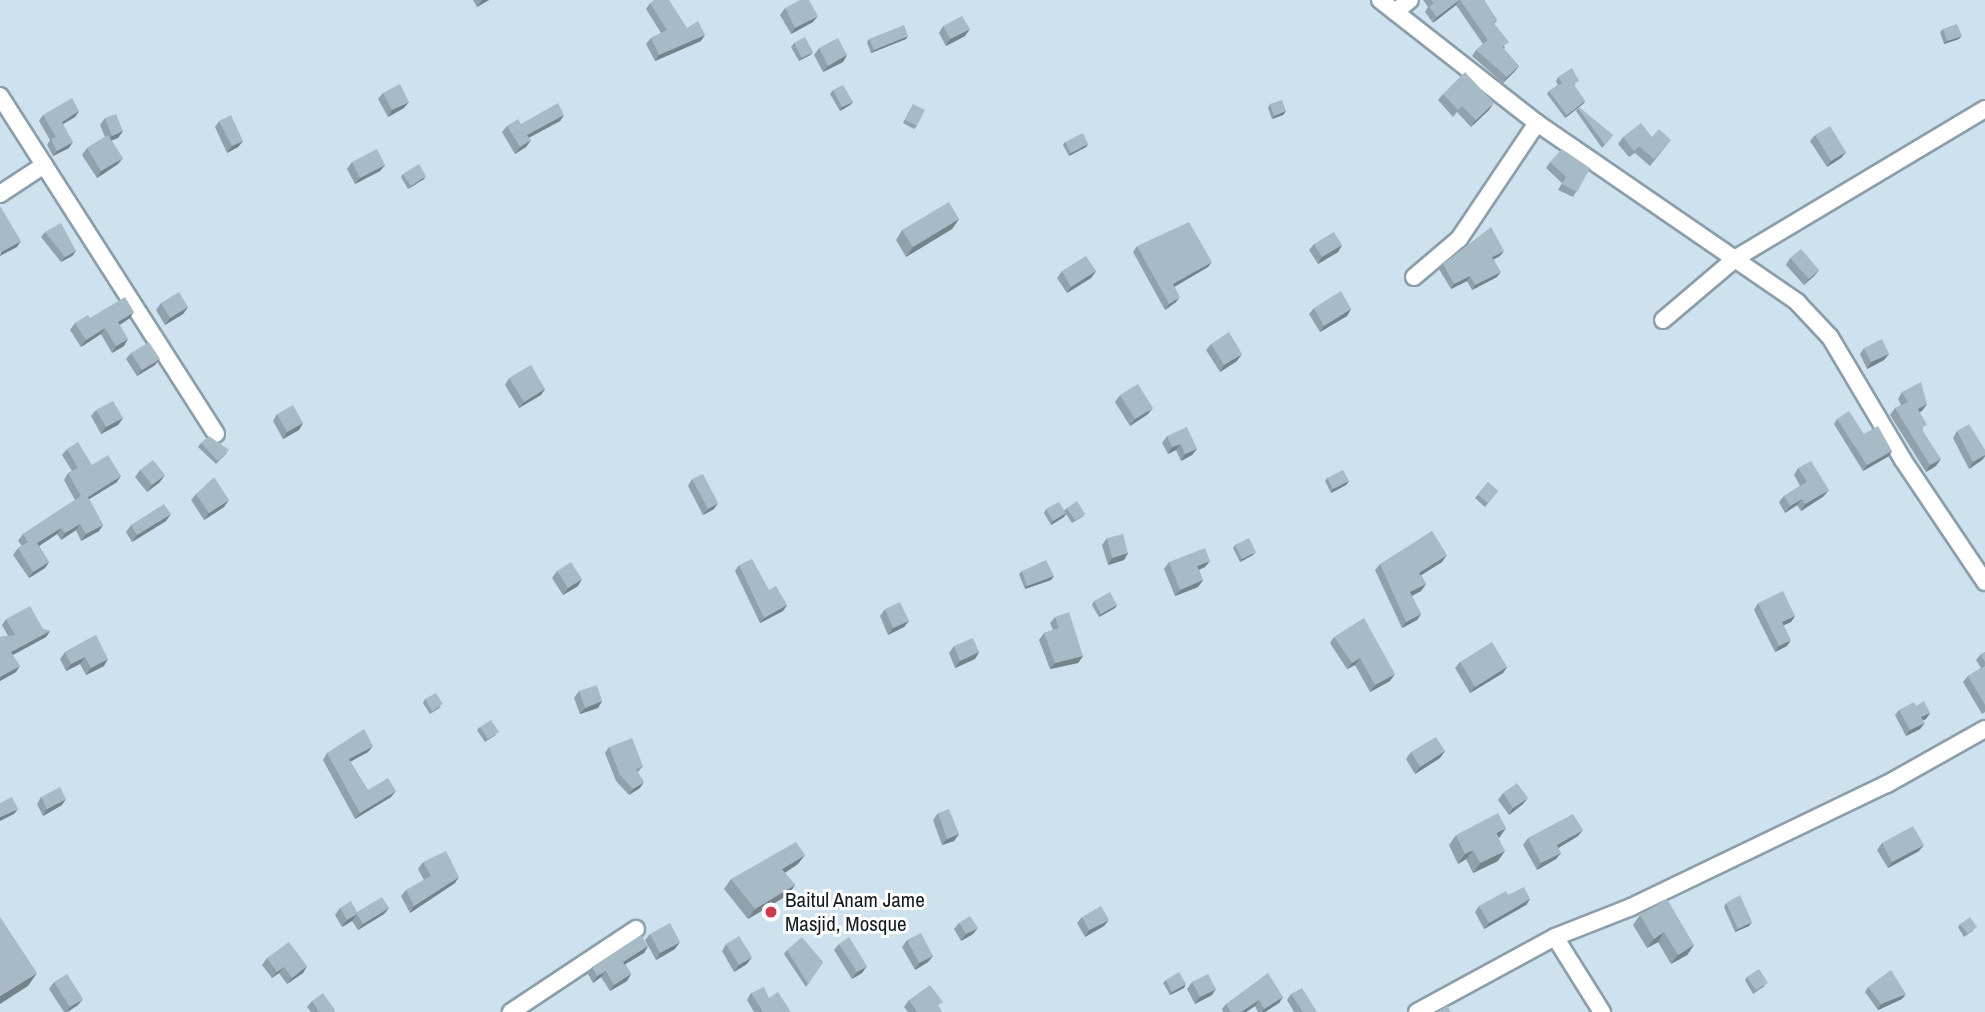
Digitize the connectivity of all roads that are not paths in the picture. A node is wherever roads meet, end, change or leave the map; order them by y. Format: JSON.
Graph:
{"nodes":[{"id":1,"x":1381,"y":0,"type":"edge"},
{"id":2,"x":1410,"y":0,"type":"edge"},
{"id":3,"x":1395,"y":12,"type":"junction"},
{"id":4,"x":0,"y":96,"type":"edge"},
{"id":5,"x":1985,"y":109,"type":"edge"},
{"id":6,"x":1537,"y":123,"type":"junction"},
{"id":7,"x":44,"y":165,"type":"junction"},
{"id":8,"x":0,"y":194,"type":"edge"},
{"id":9,"x":1736,"y":258,"type":"junction"},
{"id":10,"x":1414,"y":277,"type":"dead end"},
{"id":11,"x":1662,"y":320,"type":"dead end"},
{"id":12,"x":216,"y":434,"type":"dead end"},
{"id":13,"x":1985,"y":582,"type":"edge"},
{"id":14,"x":1985,"y":729,"type":"edge"},
{"id":15,"x":636,"y":929,"type":"dead end"},
{"id":16,"x":1555,"y":937,"type":"junction"},
{"id":17,"x":511,"y":1012,"type":"edge"},
{"id":18,"x":1417,"y":1012,"type":"edge"},
{"id":19,"x":1602,"y":1012,"type":"edge"}],
"edges":[{"from":1,"to":3,"type":"street"},
{"from":2,"to":3,"type":"street"},
{"from":3,"to":6,"type":"street"},
{"from":4,"to":7,"type":"street"},
{"from":5,"to":9,"type":"street"},
{"from":6,"to":9,"type":"street"},
{"from":6,"to":10,"type":"street"},
{"from":7,"to":8,"type":"street"},
{"from":7,"to":12,"type":"street"},
{"from":9,"to":11,"type":"street"},
{"from":9,"to":13,"type":"street"},
{"from":14,"to":16,"type":"street"},
{"from":15,"to":17,"type":"street"},
{"from":16,"to":18,"type":"street"},
{"from":16,"to":19,"type":"street"}]}
